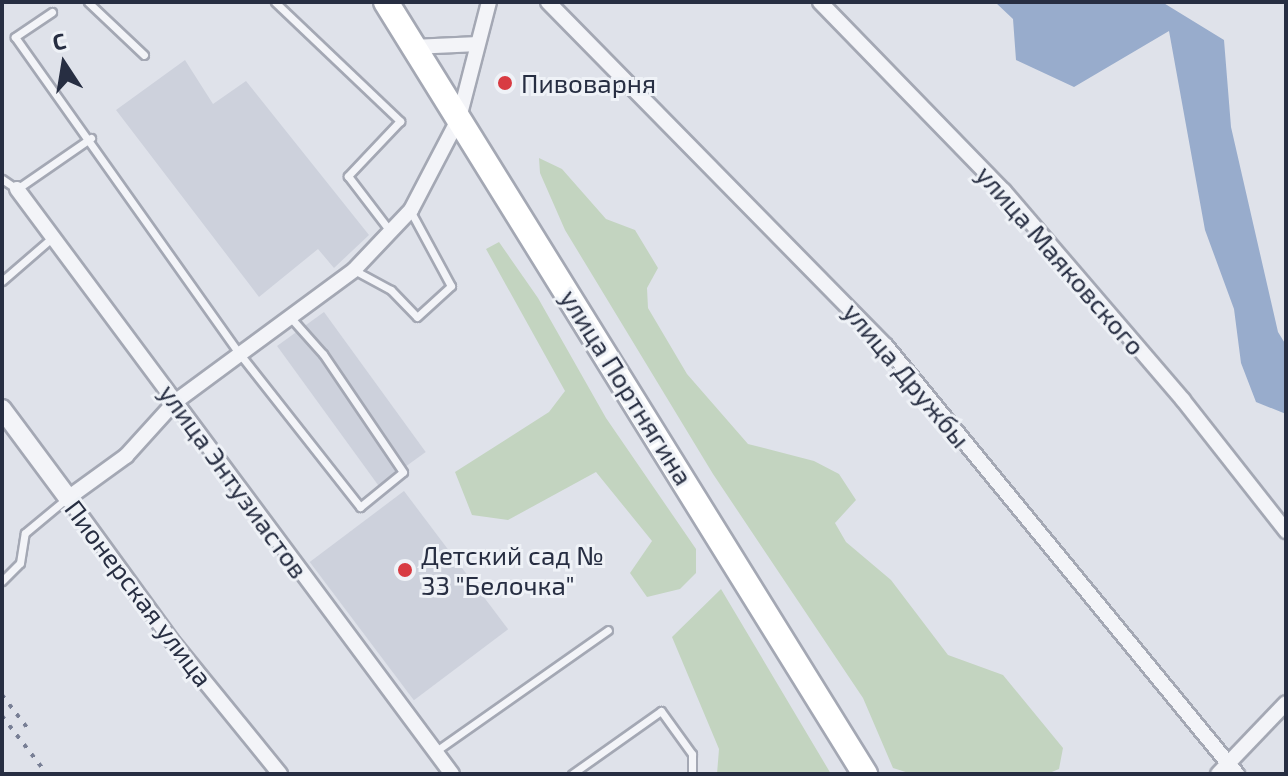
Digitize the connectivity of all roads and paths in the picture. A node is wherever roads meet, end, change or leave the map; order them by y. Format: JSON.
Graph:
{"nodes":[{"id":1,"x":88,"y":2,"type":"edge"},
{"id":2,"x":275,"y":2,"type":"edge"},
{"id":3,"x":386,"y":2,"type":"edge"},
{"id":4,"x":489,"y":2,"type":"edge"},
{"id":5,"x":548,"y":2,"type":"edge"},
{"id":6,"x":820,"y":2,"type":"edge"},
{"id":7,"x":52,"y":12,"type":"dead end"},
{"id":8,"x":477,"y":44,"type":"junction"},
{"id":9,"x":414,"y":47,"type":"junction"},
{"id":10,"x":144,"y":55,"type":"dead end"},
{"id":11,"x":459,"y":118,"type":"junction"},
{"id":12,"x":91,"y":138,"type":"junction"},
{"id":13,"x":2,"y":179,"type":"edge"},
{"id":14,"x":17,"y":189,"type":"junction"},
{"id":15,"x":411,"y":210,"type":"junction"},
{"id":16,"x":390,"y":231,"type":"junction"},
{"id":17,"x":53,"y":237,"type":"junction"},
{"id":18,"x":354,"y":270,"type":"junction"},
{"id":19,"x":2,"y":281,"type":"edge"},
{"id":20,"x":290,"y":317,"type":"junction"},
{"id":21,"x":239,"y":353,"type":"junction"},
{"id":22,"x":175,"y":402,"type":"junction"},
{"id":23,"x":2,"y":409,"type":"edge"},
{"id":24,"x":68,"y":498,"type":"junction"},
{"id":25,"x":1286,"y":531,"type":"edge"},
{"id":26,"x":2,"y":581,"type":"edge"},
{"id":27,"x":608,"y":630,"type":"dead end"},
{"id":28,"x":1286,"y":703,"type":"edge"},
{"id":29,"x":434,"y":752,"type":"junction"},
{"id":30,"x":1228,"y":770,"type":"edge"},
{"id":31,"x":280,"y":774,"type":"edge"},
{"id":32,"x":452,"y":774,"type":"edge"},
{"id":33,"x":572,"y":774,"type":"edge"},
{"id":34,"x":692,"y":774,"type":"edge"},
{"id":35,"x":865,"y":774,"type":"edge"}],
"edges":[{"from":1,"to":10,"type":"lane"},
{"from":2,"to":16,"type":"lane"},
{"from":3,"to":9,"type":"main road","name":"улица Портнягина"},
{"from":4,"to":8,"type":"street"},
{"from":5,"to":30,"type":"street","name":"улица Дружбы"},
{"from":6,"to":25,"type":"street","name":"улица Маяковского"},
{"from":7,"to":12,"type":"lane"},
{"from":8,"to":9,"type":"street"},
{"from":8,"to":11,"type":"street"},
{"from":9,"to":11,"type":"main road","name":"улица Портнягина"},
{"from":11,"to":15,"type":"street"},
{"from":11,"to":35,"type":"main road","name":"улица Портнягина"},
{"from":12,"to":14,"type":"lane"},
{"from":12,"to":21,"type":"lane"},
{"from":13,"to":14,"type":"lane"},
{"from":14,"to":17,"type":"street","name":"улица Энтузиастов"},
{"from":15,"to":16,"type":"street"},
{"from":15,"to":18,"type":"lane"},
{"from":16,"to":18,"type":"street"},
{"from":17,"to":19,"type":"lane"},
{"from":17,"to":22,"type":"street","name":"улица Энтузиастов"},
{"from":18,"to":20,"type":"street"},
{"from":20,"to":21,"type":"street"},
{"from":20,"to":21,"type":"lane"},
{"from":21,"to":22,"type":"street"},
{"from":22,"to":24,"type":"street"},
{"from":22,"to":29,"type":"street","name":"улица Энтузиастов"},
{"from":23,"to":24,"type":"street","name":"Пионерская улица"},
{"from":24,"to":26,"type":"lane"},
{"from":24,"to":31,"type":"street","name":"Пионерская улица"},
{"from":27,"to":29,"type":"lane"},
{"from":28,"to":30,"type":"street"},
{"from":29,"to":32,"type":"street","name":"улица Энтузиастов"},
{"from":33,"to":34,"type":"lane"}]}
